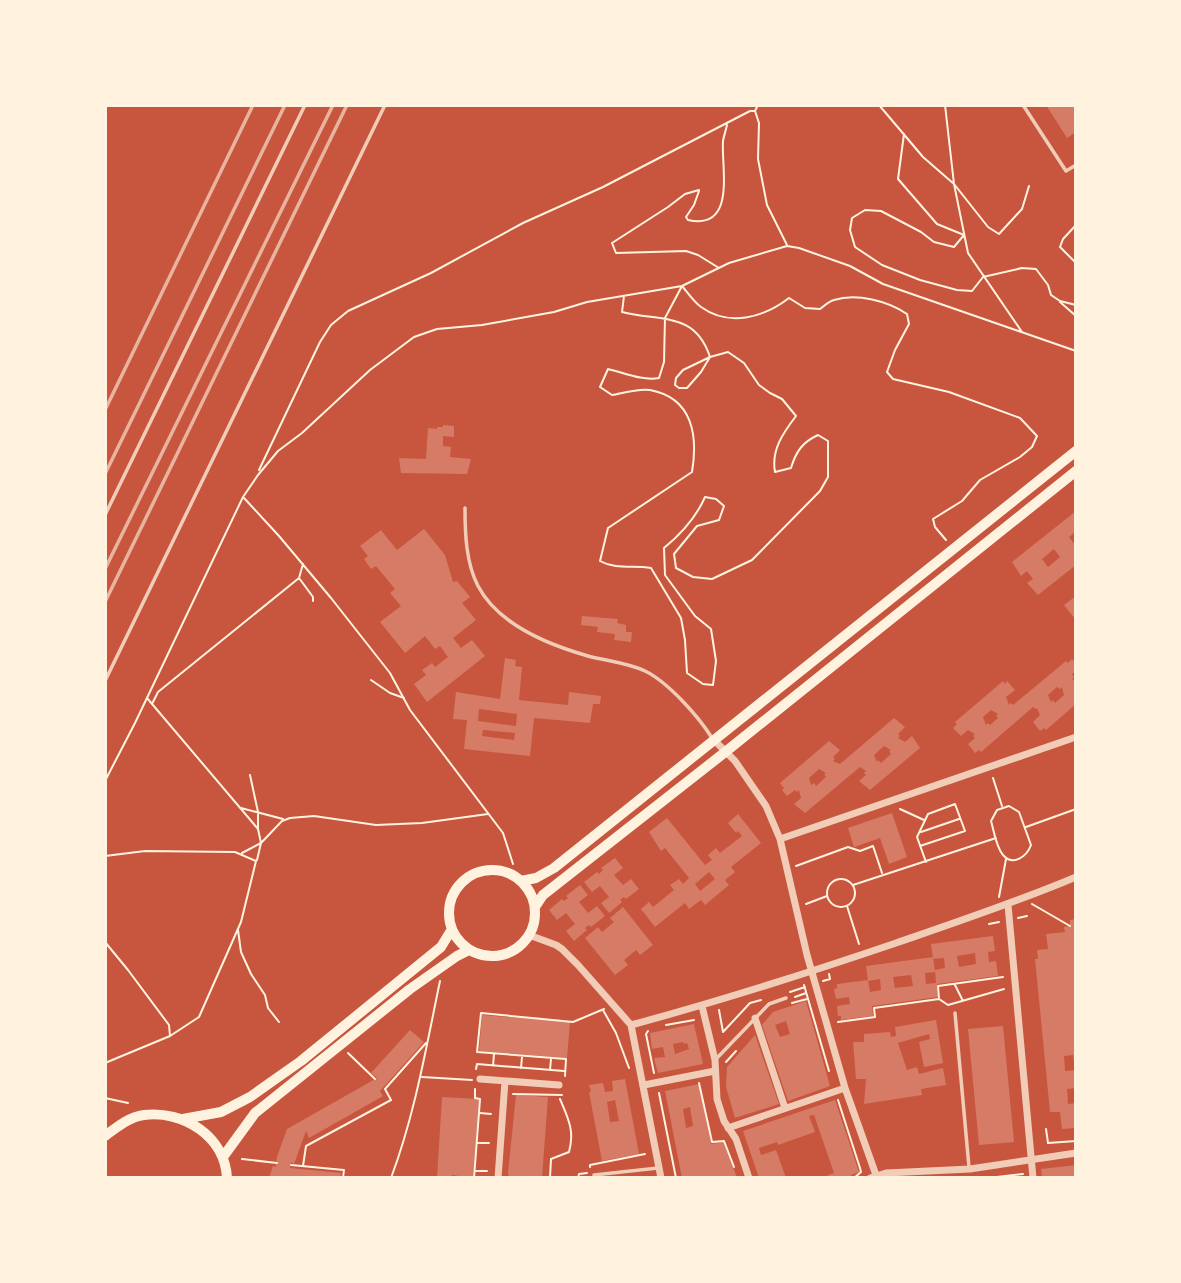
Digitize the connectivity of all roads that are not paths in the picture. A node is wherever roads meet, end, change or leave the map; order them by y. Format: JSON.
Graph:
{"nodes":[{"id":1,"x":304,"y":105,"type":"edge"},
{"id":2,"x":385,"y":105,"type":"edge"},
{"id":3,"x":1023,"y":105,"type":"edge"},
{"id":4,"x":1076,"y":165,"type":"edge"},
{"id":5,"x":1076,"y":451,"type":"edge"},
{"id":6,"x":1076,"y":471,"type":"edge"},
{"id":7,"x":465,"y":508,"type":"dead end"},
{"id":8,"x":105,"y":515,"type":"edge"},
{"id":9,"x":105,"y":681,"type":"edge"},
{"id":10,"x":1076,"y":737,"type":"edge"},
{"id":11,"x":714,"y":740,"type":"junction"},
{"id":12,"x":724,"y":753,"type":"junction"},
{"id":13,"x":780,"y":839,"type":"junction"},
{"id":14,"x":1076,"y":877,"type":"edge"},
{"id":15,"x":521,"y":881,"type":"junction"},
{"id":16,"x":1008,"y":905,"type":"junction"},
{"id":17,"x":535,"y":907,"type":"junction"},
{"id":18,"x":452,"y":929,"type":"junction"},
{"id":19,"x":529,"y":935,"type":"junction"},
{"id":20,"x":470,"y":950,"type":"junction"},
{"id":21,"x":813,"y":971,"type":"junction"},
{"id":22,"x":786,"y":998,"type":"dead end"},
{"id":23,"x":702,"y":1006,"type":"junction"},
{"id":24,"x":955,"y":1013,"type":"dead end"},
{"id":25,"x":755,"y":1018,"type":"junction"},
{"id":26,"x":631,"y":1025,"type":"junction"},
{"id":27,"x":715,"y":1060,"type":"junction"},
{"id":28,"x":715,"y":1071,"type":"junction"},
{"id":29,"x":476,"y":1079,"type":"road end"},
{"id":30,"x":505,"y":1082,"type":"junction"},
{"id":31,"x":559,"y":1085,"type":"dead end"},
{"id":32,"x":644,"y":1085,"type":"junction"},
{"id":33,"x":845,"y":1088,"type":"junction"},
{"id":34,"x":785,"y":1108,"type":"junction"},
{"id":35,"x":183,"y":1119,"type":"junction"},
{"id":36,"x":728,"y":1128,"type":"junction"},
{"id":37,"x":105,"y":1136,"type":"edge"},
{"id":38,"x":1076,"y":1153,"type":"edge"},
{"id":39,"x":223,"y":1157,"type":"junction"},
{"id":40,"x":1031,"y":1160,"type":"junction"},
{"id":41,"x":659,"y":1168,"type":"junction"},
{"id":42,"x":982,"y":1168,"type":"junction"},
{"id":43,"x":970,"y":1169,"type":"junction"},
{"id":44,"x":594,"y":1175,"type":"dead end"},
{"id":45,"x":228,"y":1176,"type":"edge"},
{"id":46,"x":1030,"y":1176,"type":"edge"},
{"id":47,"x":873,"y":1177,"type":"edge"},
{"id":48,"x":498,"y":1178,"type":"edge"},
{"id":49,"x":661,"y":1178,"type":"edge"},
{"id":50,"x":749,"y":1178,"type":"edge"},
{"id":51,"x":986,"y":1178,"type":"edge"}],
"edges":[{"from":1,"to":8,"type":"lane"},
{"from":2,"to":9,"type":"lane"},
{"from":3,"to":4,"type":"lane"},
{"from":5,"to":11,"type":"main road"},
{"from":6,"to":12,"type":"main road"},
{"from":7,"to":11,"type":"lane"},
{"from":10,"to":13,"type":"street"},
{"from":11,"to":12,"type":"street"},
{"from":11,"to":15,"type":"main road"},
{"from":12,"to":13,"type":"street"},
{"from":12,"to":17,"type":"main road"},
{"from":13,"to":21,"type":"street"},
{"from":14,"to":16,"type":"street"},
{"from":15,"to":17,"type":"main road"},
{"from":15,"to":18,"type":"main road"},
{"from":16,"to":21,"type":"street"},
{"from":16,"to":40,"type":"street"},
{"from":17,"to":19,"type":"main road"},
{"from":18,"to":20,"type":"main road"},
{"from":18,"to":35,"type":"main road"},
{"from":19,"to":20,"type":"main road"},
{"from":19,"to":26,"type":"street"},
{"from":20,"to":39,"type":"main road"},
{"from":21,"to":23,"type":"street"},
{"from":21,"to":33,"type":"street"},
{"from":22,"to":25,"type":"lane"},
{"from":23,"to":26,"type":"street"},
{"from":23,"to":27,"type":"street"},
{"from":24,"to":43,"type":"lane"},
{"from":25,"to":27,"type":"lane"},
{"from":25,"to":34,"type":"street"},
{"from":26,"to":32,"type":"street"},
{"from":27,"to":28,"type":"street"},
{"from":28,"to":32,"type":"street"},
{"from":28,"to":36,"type":"street"},
{"from":29,"to":30,"type":"street"},
{"from":30,"to":31,"type":"street"},
{"from":30,"to":48,"type":"street"},
{"from":32,"to":41,"type":"street"},
{"from":33,"to":34,"type":"street"},
{"from":33,"to":47,"type":"street"},
{"from":34,"to":36,"type":"street"},
{"from":35,"to":37,"type":"main road"},
{"from":35,"to":39,"type":"main road"},
{"from":36,"to":50,"type":"street"},
{"from":38,"to":40,"type":"street"},
{"from":39,"to":45,"type":"main road"},
{"from":40,"to":42,"type":"street"},
{"from":40,"to":46,"type":"street"},
{"from":41,"to":44,"type":"lane"},
{"from":41,"to":49,"type":"street"},
{"from":42,"to":43,"type":"street"},
{"from":42,"to":51,"type":"street"},
{"from":43,"to":47,"type":"street"}]}
